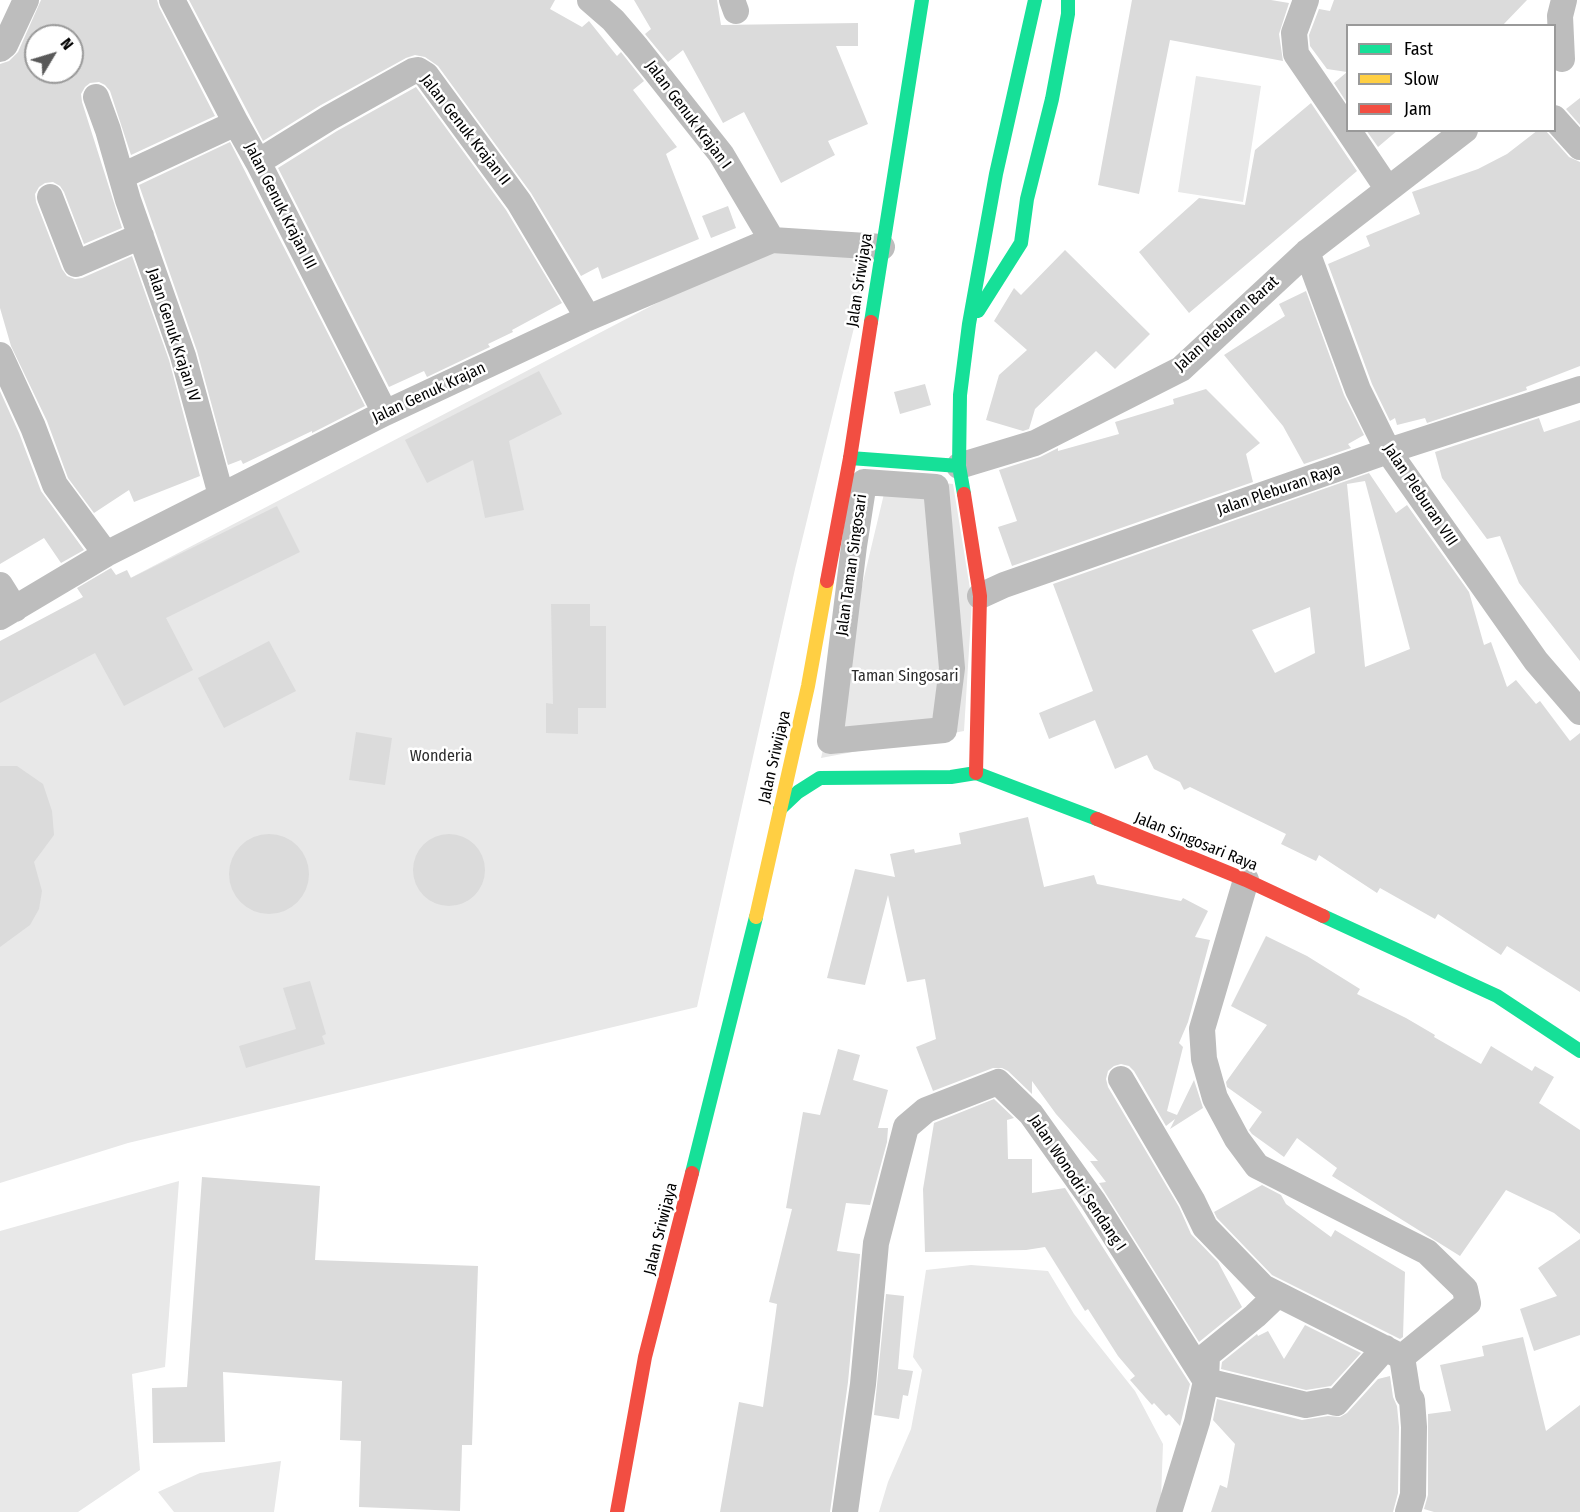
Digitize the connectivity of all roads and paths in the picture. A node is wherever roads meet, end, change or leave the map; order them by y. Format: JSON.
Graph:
{"nodes":[{"id":1,"x":26,"y":0,"type":"edge"},
{"id":2,"x":172,"y":0,"type":"edge"},
{"id":3,"x":590,"y":0,"type":"edge"},
{"id":4,"x":922,"y":0,"type":"edge"},
{"id":5,"x":1035,"y":0,"type":"edge"},
{"id":6,"x":1068,"y":0,"type":"edge"},
{"id":7,"x":1306,"y":0,"type":"edge"},
{"id":8,"x":1564,"y":0,"type":"edge"},
{"id":9,"x":0,"y":50,"type":"edge"},
{"id":10,"x":1565,"y":56,"type":"edge"},
{"id":11,"x":96,"y":97,"type":"dead end"},
{"id":12,"x":1556,"y":120,"type":"edge"},
{"id":13,"x":236,"y":123,"type":"junction"},
{"id":14,"x":1346,"y":127,"type":"edge"},
{"id":15,"x":1349,"y":132,"type":"edge"},
{"id":16,"x":1462,"y":132,"type":"edge"},
{"id":17,"x":1580,"y":147,"type":"edge"},
{"id":18,"x":258,"y":162,"type":"junction"},
{"id":19,"x":123,"y":176,"type":"junction"},
{"id":20,"x":1388,"y":188,"type":"junction"},
{"id":21,"x":50,"y":197,"type":"dead end"},
{"id":22,"x":141,"y":236,"type":"junction"},
{"id":23,"x":772,"y":240,"type":"junction"},
{"id":24,"x":882,"y":247,"type":"junction"},
{"id":25,"x":1307,"y":252,"type":"junction"},
{"id":26,"x":588,"y":318,"type":"junction"},
{"id":27,"x":969,"y":324,"type":"junction"},
{"id":28,"x":0,"y":355,"type":"edge"},
{"id":29,"x":1580,"y":389,"type":"edge"},
{"id":30,"x":385,"y":413,"type":"junction"},
{"id":31,"x":1388,"y":452,"type":"junction"},
{"id":32,"x":850,"y":458,"type":"junction"},
{"id":33,"x":958,"y":466,"type":"junction"},
{"id":34,"x":221,"y":495,"type":"junction"},
{"id":35,"x":106,"y":554,"type":"junction"},
{"id":36,"x":0,"y":585,"type":"edge"},
{"id":37,"x":981,"y":596,"type":"junction"},
{"id":38,"x":8,"y":613,"type":"edge"},
{"id":39,"x":1580,"y":712,"type":"edge"},
{"id":40,"x":944,"y":730,"type":"joint"},
{"id":41,"x":792,"y":755,"type":"junction"},
{"id":42,"x":811,"y":772,"type":"junction"},
{"id":43,"x":976,"y":773,"type":"junction"},
{"id":44,"x":780,"y":809,"type":"junction"},
{"id":45,"x":1246,"y":880,"type":"junction"},
{"id":46,"x":1580,"y":1051,"type":"edge"},
{"id":47,"x":1121,"y":1079,"type":"dead end"},
{"id":48,"x":1277,"y":1295,"type":"junction"},
{"id":49,"x":1394,"y":1352,"type":"junction"},
{"id":50,"x":1206,"y":1381,"type":"junction"},
{"id":51,"x":616,"y":1512,"type":"edge"},
{"id":52,"x":845,"y":1512,"type":"edge"},
{"id":53,"x":1169,"y":1512,"type":"edge"},
{"id":54,"x":1408,"y":1512,"type":"edge"}],
"edges":[{"from":1,"to":9,"type":"street"},
{"from":2,"to":13,"type":"street","name":"Jalan Genuk Krajan III"},
{"from":3,"to":23,"type":"street","name":"Jalan Genuk Krajan I"},
{"from":4,"to":24,"type":"main road","name":"Jalan Sriwijaya"},
{"from":5,"to":27,"type":"main road"},
{"from":6,"to":27,"type":"main road"},
{"from":7,"to":14,"type":"street"},
{"from":8,"to":10,"type":"street"},
{"from":11,"to":19,"type":"street","name":"Jalan Genuk Krajan IV"},
{"from":12,"to":17,"type":"street"},
{"from":13,"to":18,"type":"street","name":"Jalan Genuk Krajan III"},
{"from":13,"to":19,"type":"street"},
{"from":15,"to":20,"type":"street"},
{"from":16,"to":20,"type":"street","name":"Jalan Pleburan Barat"},
{"from":18,"to":26,"type":"street","name":"Jalan Genuk Krajan II"},
{"from":18,"to":30,"type":"street","name":"Jalan Genuk Krajan III"},
{"from":19,"to":22,"type":"street","name":"Jalan Genuk Krajan IV"},
{"from":20,"to":25,"type":"street","name":"Jalan Pleburan Barat"},
{"from":21,"to":22,"type":"street"},
{"from":22,"to":34,"type":"street","name":"Jalan Genuk Krajan IV"},
{"from":23,"to":24,"type":"street","name":"Jalan Genuk Krajan"},
{"from":23,"to":26,"type":"street","name":"Jalan Genuk Krajan"},
{"from":24,"to":32,"type":"main road","name":"Jalan Sriwijaya"},
{"from":25,"to":31,"type":"street","name":"Jalan Pleburan VIII"},
{"from":25,"to":33,"type":"street","name":"Jalan Pleburan Barat"},
{"from":26,"to":30,"type":"street","name":"Jalan Genuk Krajan"},
{"from":27,"to":33,"type":"main road"},
{"from":28,"to":35,"type":"street"},
{"from":29,"to":31,"type":"street","name":"Jalan Pleburan Raya"},
{"from":30,"to":34,"type":"street","name":"Jalan Genuk Krajan"},
{"from":31,"to":37,"type":"street","name":"Jalan Pleburan Raya"},
{"from":31,"to":39,"type":"street","name":"Jalan Pleburan VIII"},
{"from":32,"to":33,"type":"main road"},
{"from":32,"to":41,"type":"main road","name":"Jalan Sriwijaya"},
{"from":33,"to":37,"type":"main road"},
{"from":34,"to":35,"type":"street","name":"Jalan Genuk Krajan"},
{"from":35,"to":38,"type":"street","name":"Jalan Genuk Krajan"},
{"from":36,"to":38,"type":"street"},
{"from":37,"to":43,"type":"main road"},
{"from":40,"to":40,"type":"street","name":"Jalan Taman Singosari"},
{"from":41,"to":42,"type":"main road"},
{"from":41,"to":44,"type":"main road","name":"Jalan Sriwijaya"},
{"from":42,"to":43,"type":"main road","name":"Jalan Singosari Raya"},
{"from":42,"to":44,"type":"main road"},
{"from":43,"to":45,"type":"main road","name":"Jalan Singosari Raya"},
{"from":44,"to":51,"type":"main road","name":"Jalan Sriwijaya"},
{"from":45,"to":46,"type":"main road","name":"Jalan Singosari Raya"},
{"from":45,"to":49,"type":"street"},
{"from":47,"to":48,"type":"street"},
{"from":48,"to":49,"type":"street"},
{"from":48,"to":50,"type":"street"},
{"from":49,"to":50,"type":"street"},
{"from":49,"to":54,"type":"street"},
{"from":50,"to":52,"type":"street","name":"Jalan Wonodri Sendang I"},
{"from":50,"to":53,"type":"street"}]}
